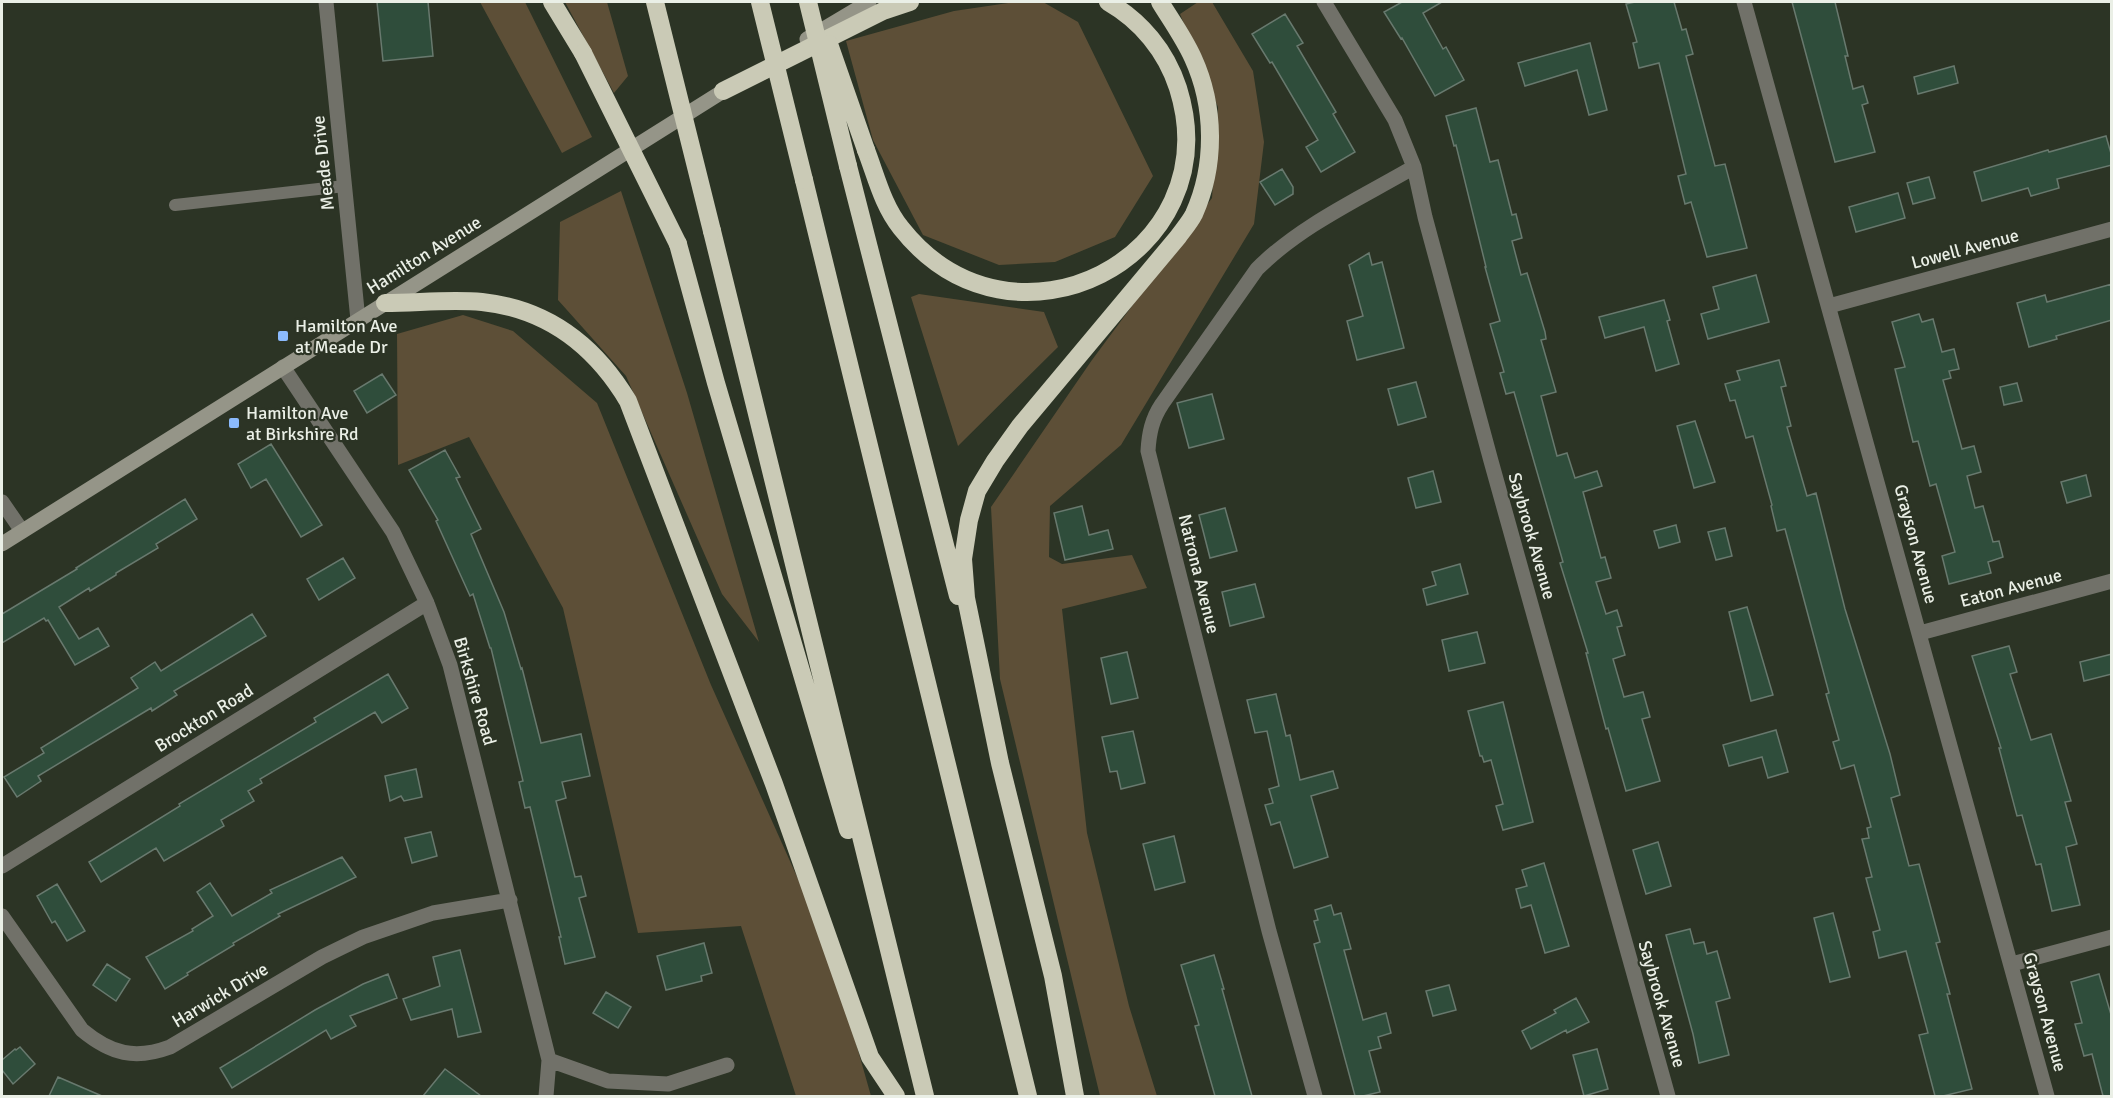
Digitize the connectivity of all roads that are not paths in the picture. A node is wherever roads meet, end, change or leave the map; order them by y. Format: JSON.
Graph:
{"nodes":[{"id":1,"x":326,"y":2,"type":"edge"},
{"id":2,"x":552,"y":2,"type":"edge"},
{"id":3,"x":655,"y":2,"type":"edge"},
{"id":4,"x":760,"y":2,"type":"edge"},
{"id":5,"x":807,"y":2,"type":"edge"},
{"id":6,"x":814,"y":2,"type":"edge"},
{"id":7,"x":869,"y":2,"type":"edge"},
{"id":8,"x":910,"y":2,"type":"edge"},
{"id":9,"x":1108,"y":2,"type":"edge"},
{"id":10,"x":1160,"y":2,"type":"edge"},
{"id":11,"x":1324,"y":2,"type":"edge"},
{"id":12,"x":1744,"y":2,"type":"edge"},
{"id":13,"x":723,"y":91,"type":"junction"},
{"id":14,"x":1414,"y":167,"type":"junction"},
{"id":15,"x":345,"y":186,"type":"junction"},
{"id":16,"x":175,"y":206,"type":"dead end"},
{"id":17,"x":2112,"y":229,"type":"edge"},
{"id":18,"x":385,"y":303,"type":"junction"},
{"id":19,"x":1830,"y":306,"type":"junction"},
{"id":20,"x":358,"y":320,"type":"junction"},
{"id":21,"x":283,"y":367,"type":"junction"},
{"id":22,"x":2,"y":502,"type":"edge"},
{"id":23,"x":22,"y":531,"type":"junction"},
{"id":24,"x":2,"y":544,"type":"edge"},
{"id":25,"x":2112,"y":581,"type":"edge"},
{"id":26,"x":427,"y":603,"type":"junction"},
{"id":27,"x":1920,"y":633,"type":"junction"},
{"id":28,"x":992,"y":720,"type":"junction"},
{"id":29,"x":2,"y":866,"type":"edge"},
{"id":30,"x":510,"y":900,"type":"junction"},
{"id":31,"x":2,"y":916,"type":"edge"},
{"id":32,"x":2112,"y":937,"type":"edge"},
{"id":33,"x":2012,"y":964,"type":"junction"},
{"id":34,"x":913,"y":1048,"type":"junction"},
{"id":35,"x":549,"y":1060,"type":"junction"},
{"id":36,"x":727,"y":1065,"type":"dead end"},
{"id":37,"x":546,"y":1096,"type":"edge"},
{"id":38,"x":896,"y":1096,"type":"edge"},
{"id":39,"x":925,"y":1096,"type":"edge"},
{"id":40,"x":1028,"y":1096,"type":"edge"},
{"id":41,"x":1075,"y":1096,"type":"edge"},
{"id":42,"x":1315,"y":1096,"type":"edge"},
{"id":43,"x":1668,"y":1096,"type":"edge"},
{"id":44,"x":2047,"y":1096,"type":"edge"}],
"edges":[{"from":1,"to":15,"type":"street","name":"Meade Drive"},
{"from":2,"to":34,"type":"highway","bridge":true},
{"from":3,"to":34,"type":"highway","bridge":true},
{"from":4,"to":40,"type":"highway","bridge":true},
{"from":5,"to":28,"type":"highway","bridge":true},
{"from":6,"to":9,"type":"highway","bridge":true},
{"from":7,"to":13,"type":"main road","name":"Hamilton Avenue"},
{"from":8,"to":13,"type":"highway"},
{"from":10,"to":28,"type":"highway"},
{"from":11,"to":14,"type":"street","name":"Saybrook Avenue"},
{"from":12,"to":19,"type":"street","name":"Grayson Avenue"},
{"from":13,"to":18,"type":"main road","name":"Hamilton Avenue"},
{"from":14,"to":42,"type":"street","name":"Natrona Avenue"},
{"from":14,"to":43,"type":"street","name":"Saybrook Avenue"},
{"from":15,"to":16,"type":"lane"},
{"from":15,"to":20,"type":"street","name":"Meade Drive"},
{"from":17,"to":19,"type":"street","name":"Lowell Avenue"},
{"from":18,"to":20,"type":"main road","name":"Hamilton Avenue"},
{"from":18,"to":38,"type":"highway"},
{"from":19,"to":27,"type":"street","name":"Grayson Avenue"},
{"from":20,"to":21,"type":"main road","name":"Hamilton Avenue"},
{"from":21,"to":23,"type":"main road","name":"Hamilton Avenue"},
{"from":21,"to":26,"type":"street","name":"Birkshire Road"},
{"from":22,"to":23,"type":"street"},
{"from":23,"to":24,"type":"main road","name":"Hamilton Avenue"},
{"from":25,"to":27,"type":"street","name":"Eaton Avenue"},
{"from":26,"to":29,"type":"street","name":"Brockton Road"},
{"from":26,"to":30,"type":"street","name":"Birkshire Road"},
{"from":27,"to":33,"type":"street","name":"Grayson Avenue"},
{"from":28,"to":41,"type":"highway"},
{"from":30,"to":31,"type":"street","name":"Harwick Drive"},
{"from":30,"to":35,"type":"street","name":"Birkshire Road"},
{"from":32,"to":33,"type":"street"},
{"from":33,"to":44,"type":"street","name":"Grayson Avenue"},
{"from":34,"to":39,"type":"highway"},
{"from":35,"to":36,"type":"street"},
{"from":35,"to":37,"type":"street","name":"Birkshire Road"}]}
